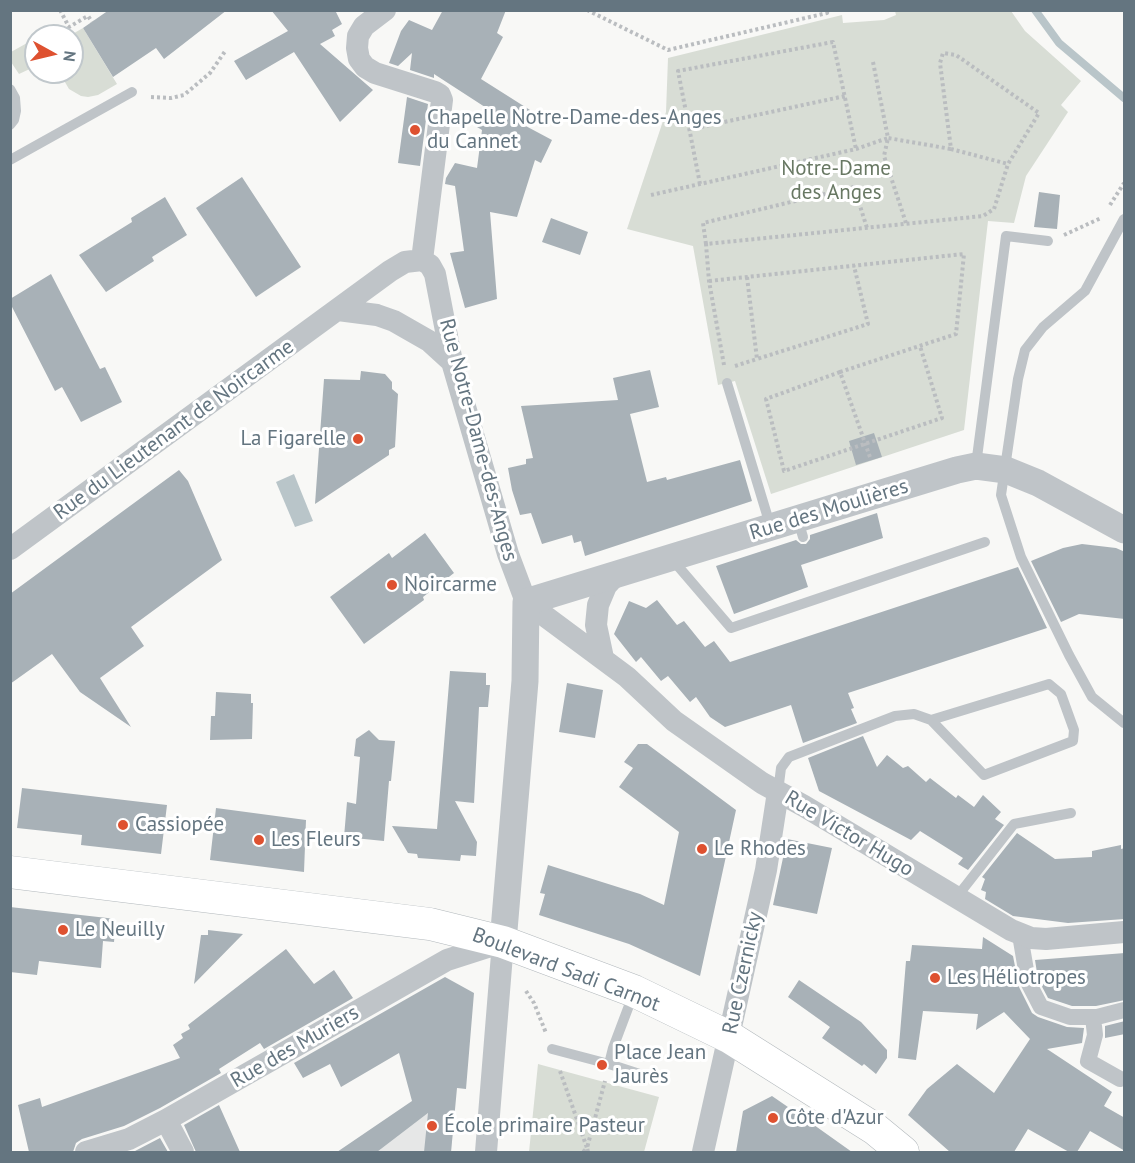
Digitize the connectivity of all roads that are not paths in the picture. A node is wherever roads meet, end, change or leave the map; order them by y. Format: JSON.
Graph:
{"nodes":[{"id":1,"x":385,"y":10,"type":"edge"},
{"id":2,"x":10,"y":89,"type":"edge"},
{"id":3,"x":132,"y":92,"type":"road end"},
{"id":4,"x":10,"y":125,"type":"edge"},
{"id":5,"x":10,"y":160,"type":"edge"},
{"id":6,"x":1125,"y":219,"type":"edge"},
{"id":7,"x":1047,"y":241,"type":"dead end"},
{"id":8,"x":422,"y":260,"type":"junction"},
{"id":9,"x":338,"y":310,"type":"junction"},
{"id":10,"x":452,"y":362,"type":"junction"},
{"id":11,"x":727,"y":383,"type":"dead end"},
{"id":12,"x":976,"y":466,"type":"junction"},
{"id":13,"x":1006,"y":470,"type":"junction"},
{"id":14,"x":771,"y":528,"type":"junction"},
{"id":15,"x":1125,"y":530,"type":"edge"},
{"id":16,"x":986,"y":542,"type":"dead end"},
{"id":17,"x":10,"y":549,"type":"edge"},
{"id":18,"x":671,"y":558,"type":"junction"},
{"id":19,"x":615,"y":576,"type":"junction"},
{"id":20,"x":526,"y":602,"type":"junction"},
{"id":21,"x":603,"y":658,"type":"junction"},
{"id":22,"x":931,"y":720,"type":"junction"},
{"id":23,"x":1125,"y":723,"type":"edge"},
{"id":24,"x":778,"y":792,"type":"junction"},
{"id":25,"x":1071,"y":813,"type":"dead end"},
{"id":26,"x":10,"y":872,"type":"edge"},
{"id":27,"x":956,"y":898,"type":"junction"},
{"id":28,"x":1125,"y":932,"type":"edge"},
{"id":29,"x":1020,"y":935,"type":"junction"},
{"id":30,"x":503,"y":942,"type":"junction"},
{"id":31,"x":634,"y":992,"type":"junction"},
{"id":32,"x":1125,"y":1010,"type":"edge"},
{"id":33,"x":1093,"y":1017,"type":"junction"},
{"id":34,"x":729,"y":1037,"type":"junction"},
{"id":35,"x":552,"y":1049,"type":"road end"},
{"id":36,"x":609,"y":1064,"type":"junction"},
{"id":37,"x":652,"y":1078,"type":"dead end"},
{"id":38,"x":1120,"y":1078,"type":"dead end"},
{"id":39,"x":166,"y":1120,"type":"junction"},
{"id":40,"x":86,"y":1152,"type":"edge"},
{"id":41,"x":183,"y":1152,"type":"edge"},
{"id":42,"x":486,"y":1152,"type":"edge"},
{"id":43,"x":703,"y":1152,"type":"edge"},
{"id":44,"x":903,"y":1152,"type":"edge"}],
"edges":[{"from":1,"to":8,"type":"street"},
{"from":2,"to":4,"type":"lane"},
{"from":3,"to":5,"type":"lane"},
{"from":6,"to":13,"type":"lane"},
{"from":7,"to":12,"type":"lane"},
{"from":8,"to":9,"type":"street","name":"Rue du Lieutenant de Noircarme"},
{"from":8,"to":10,"type":"street","name":"Rue Notre-Dame-des-Anges"},
{"from":9,"to":10,"type":"street"},
{"from":9,"to":17,"type":"street","name":"Rue du Lieutenant de Noircarme"},
{"from":10,"to":20,"type":"street","name":"Rue Notre-Dame-des-Anges"},
{"from":11,"to":14,"type":"lane"},
{"from":12,"to":13,"type":"street","name":"Rue des Moulières"},
{"from":12,"to":14,"type":"street","name":"Rue des Moulières"},
{"from":13,"to":15,"type":"street","name":"Rue des Moulières"},
{"from":13,"to":23,"type":"lane"},
{"from":14,"to":18,"type":"street","name":"Rue des Moulières"},
{"from":16,"to":18,"type":"lane"},
{"from":18,"to":19,"type":"street","name":"Rue des Moulières"},
{"from":19,"to":20,"type":"street","name":"Rue des Moulières"},
{"from":19,"to":21,"type":"street"},
{"from":20,"to":21,"type":"street","name":"Rue Victor Hugo"},
{"from":20,"to":30,"type":"street","name":"Rue Notre-Dame-des-Anges"},
{"from":21,"to":24,"type":"street","name":"Rue Victor Hugo"},
{"from":22,"to":22,"type":"lane"},
{"from":22,"to":24,"type":"lane"},
{"from":24,"to":27,"type":"street","name":"Rue Victor Hugo"},
{"from":24,"to":34,"type":"street","name":"Rue Czernicky"},
{"from":25,"to":27,"type":"lane"},
{"from":26,"to":30,"type":"main road","name":"Boulevard Sadi Carnot"},
{"from":27,"to":29,"type":"street","name":"Rue Victor Hugo"},
{"from":28,"to":29,"type":"street","name":"Rue Victor Hugo"},
{"from":29,"to":33,"type":"street"},
{"from":30,"to":31,"type":"main road","name":"Boulevard Sadi Carnot"},
{"from":30,"to":39,"type":"street","name":"Rue des Muriers"},
{"from":30,"to":42,"type":"street"},
{"from":31,"to":34,"type":"main road","name":"Boulevard Sadi Carnot"},
{"from":31,"to":36,"type":"lane"},
{"from":32,"to":33,"type":"street"},
{"from":33,"to":38,"type":"street"},
{"from":34,"to":43,"type":"street","name":"Rue Czernicky"},
{"from":34,"to":44,"type":"main road","name":"Boulevard Sadi Carnot"},
{"from":35,"to":36,"type":"lane"},
{"from":36,"to":37,"type":"lane"},
{"from":39,"to":40,"type":"street","name":"Rue des Muriers"},
{"from":39,"to":41,"type":"street"}]}
